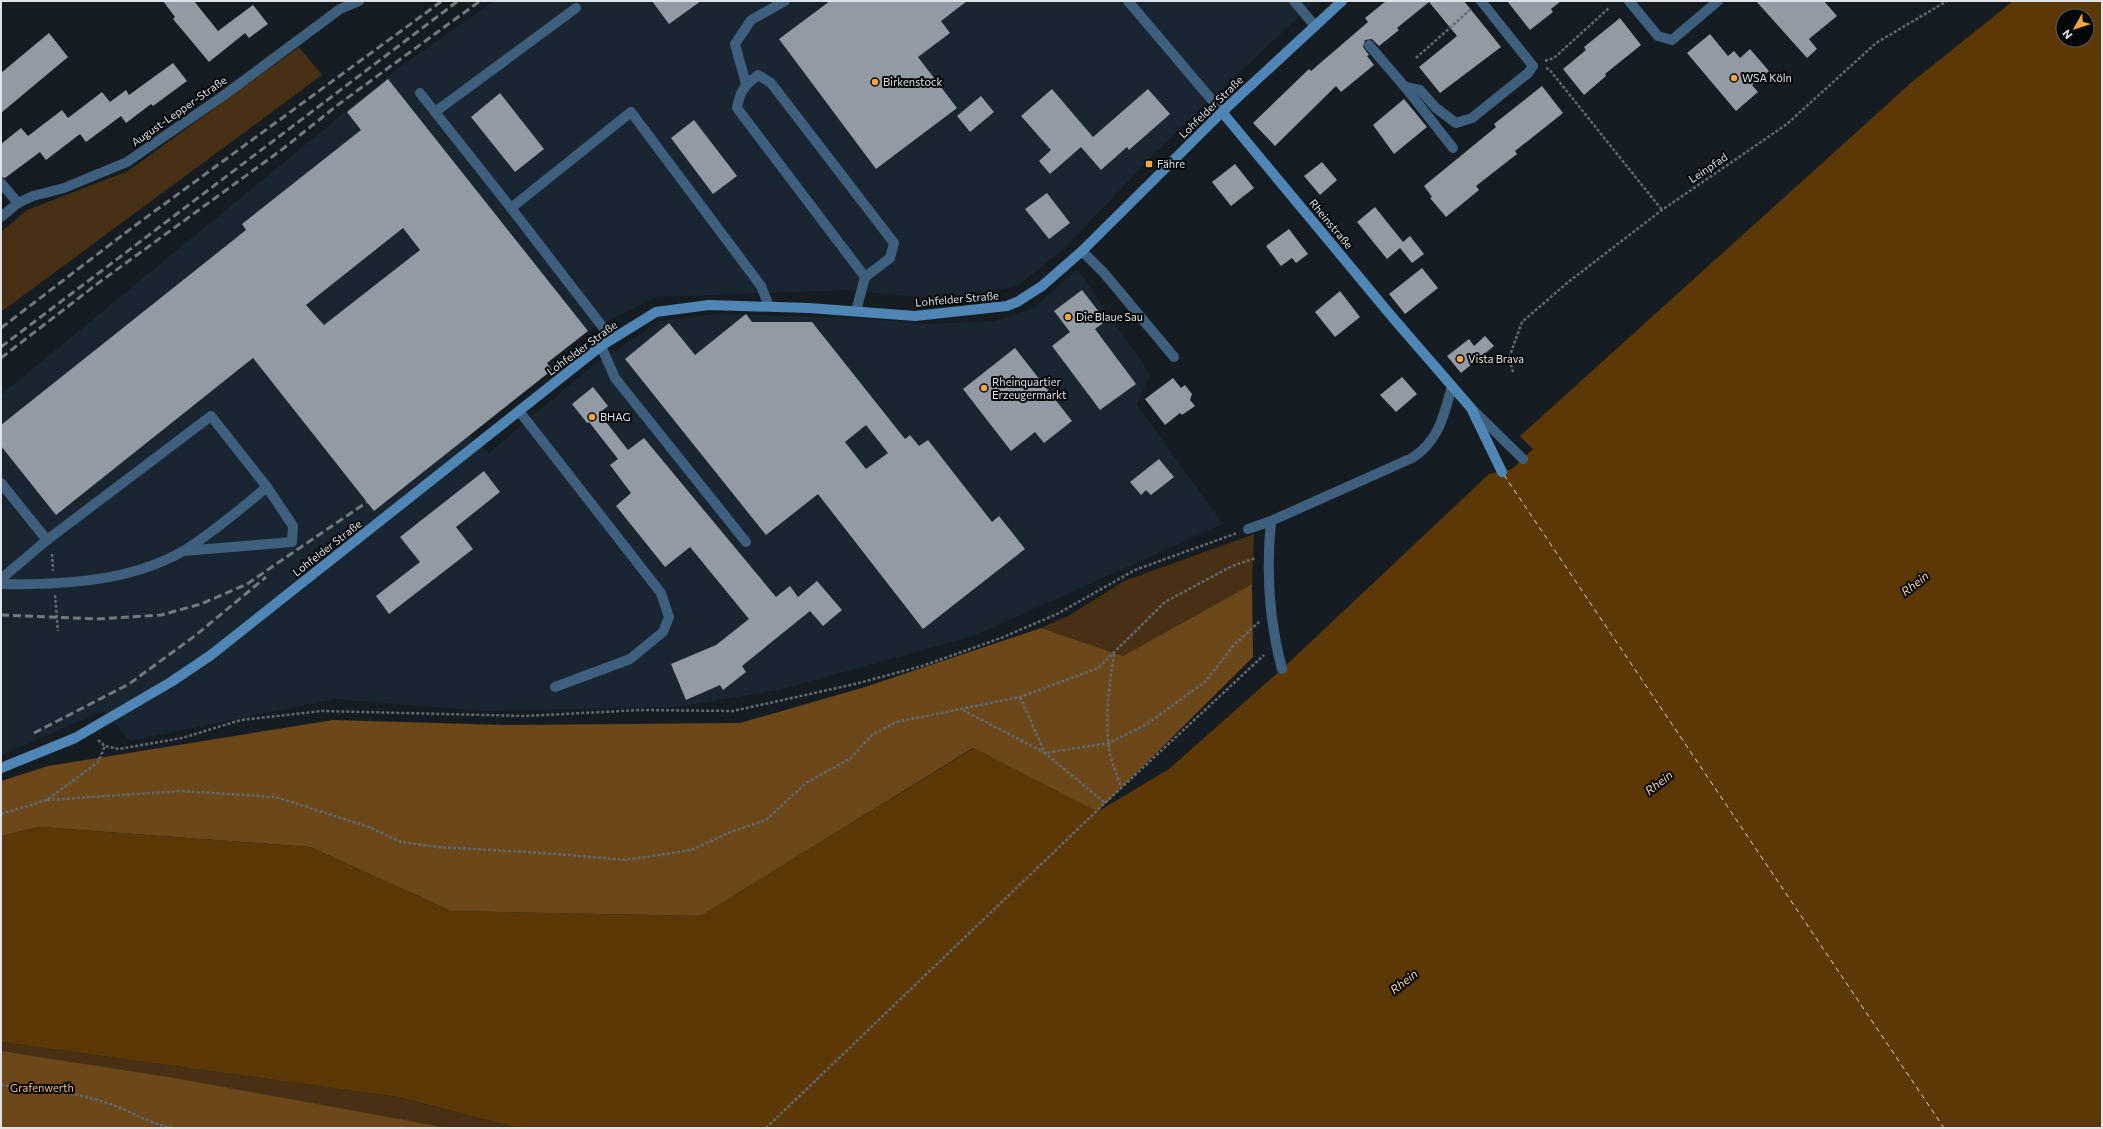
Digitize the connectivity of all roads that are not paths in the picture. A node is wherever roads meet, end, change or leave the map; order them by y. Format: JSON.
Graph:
{"nodes":[{"id":1,"x":359,"y":1,"type":"edge"},
{"id":2,"x":785,"y":1,"type":"edge"},
{"id":3,"x":1128,"y":1,"type":"edge"},
{"id":4,"x":1294,"y":1,"type":"edge"},
{"id":5,"x":1342,"y":1,"type":"edge"},
{"id":6,"x":1629,"y":1,"type":"edge"},
{"id":7,"x":1718,"y":1,"type":"edge"},
{"id":8,"x":1478,"y":4,"type":"edge"},
{"id":9,"x":576,"y":8,"type":"dead end"},
{"id":10,"x":1315,"y":26,"type":"junction"},
{"id":11,"x":1369,"y":45,"type":"dead end"},
{"id":12,"x":746,"y":84,"type":"junction"},
{"id":13,"x":1405,"y":87,"type":"junction"},
{"id":14,"x":420,"y":93,"type":"dead end"},
{"id":15,"x":435,"y":112,"type":"junction"},
{"id":16,"x":1222,"y":112,"type":"junction"},
{"id":17,"x":1453,"y":148,"type":"dead end"},
{"id":18,"x":1,"y":183,"type":"edge"},
{"id":19,"x":18,"y":203,"type":"junction"},
{"id":20,"x":511,"y":208,"type":"junction"},
{"id":21,"x":1,"y":217,"type":"edge"},
{"id":22,"x":1082,"y":251,"type":"junction"},
{"id":23,"x":865,"y":277,"type":"junction"},
{"id":24,"x":768,"y":306,"type":"junction"},
{"id":25,"x":856,"y":311,"type":"junction"},
{"id":26,"x":612,"y":339,"type":"junction"},
{"id":27,"x":600,"y":346,"type":"junction"},
{"id":28,"x":1174,"y":357,"type":"dead end"},
{"id":29,"x":1452,"y":386,"type":"junction"},
{"id":30,"x":1471,"y":408,"type":"junction"},
{"id":31,"x":519,"y":411,"type":"junction"},
{"id":32,"x":1523,"y":459,"type":"dead end"},
{"id":33,"x":1502,"y":472,"type":"dead end"},
{"id":34,"x":1,"y":483,"type":"edge"},
{"id":35,"x":267,"y":487,"type":"junction"},
{"id":36,"x":1271,"y":521,"type":"junction"},
{"id":37,"x":1248,"y":529,"type":"road end"},
{"id":38,"x":47,"y":540,"type":"junction"},
{"id":39,"x":746,"y":542,"type":"dead end"},
{"id":40,"x":184,"y":551,"type":"junction"},
{"id":41,"x":1,"y":579,"type":"edge"},
{"id":42,"x":1,"y":584,"type":"edge"},
{"id":43,"x":1282,"y":669,"type":"dead end"},
{"id":44,"x":555,"y":688,"type":"dead end"},
{"id":45,"x":1,"y":768,"type":"edge"}],
"edges":[{"from":1,"to":19,"type":"street","name":"August-Lepper-Straße"},
{"from":2,"to":12,"type":"street"},
{"from":3,"to":16,"type":"street","name":"Rheinstraße"},
{"from":4,"to":10,"type":"street"},
{"from":5,"to":10,"type":"street","name":"Lohfelder Straße"},
{"from":6,"to":7,"type":"street"},
{"from":8,"to":13,"type":"street"},
{"from":9,"to":15,"type":"street"},
{"from":10,"to":16,"type":"street","name":"Lohfelder Straße"},
{"from":11,"to":13,"type":"street"},
{"from":12,"to":23,"type":"street"},
{"from":12,"to":23,"type":"street"},
{"from":13,"to":17,"type":"street"},
{"from":14,"to":15,"type":"street"},
{"from":15,"to":20,"type":"street"},
{"from":16,"to":22,"type":"street","name":"Lohfelder Straße"},
{"from":16,"to":29,"type":"street","name":"Rheinstraße"},
{"from":18,"to":19,"type":"street"},
{"from":19,"to":21,"type":"street","name":"August-Lepper-Straße"},
{"from":20,"to":24,"type":"street"},
{"from":20,"to":26,"type":"street"},
{"from":22,"to":25,"type":"street","name":"Lohfelder Straße"},
{"from":22,"to":28,"type":"street"},
{"from":23,"to":25,"type":"street"},
{"from":24,"to":25,"type":"street","name":"Lohfelder Straße"},
{"from":24,"to":26,"type":"street","name":"Lohfelder Straße"},
{"from":26,"to":27,"type":"street","name":"Lohfelder Straße"},
{"from":27,"to":31,"type":"street","name":"Lohfelder Straße"},
{"from":27,"to":39,"type":"street"},
{"from":29,"to":30,"type":"street","name":"Rheinstraße"},
{"from":29,"to":36,"type":"street"},
{"from":30,"to":32,"type":"street"},
{"from":30,"to":33,"type":"street","name":"Rheinstraße"},
{"from":31,"to":44,"type":"street"},
{"from":31,"to":45,"type":"street","name":"Lohfelder Straße"},
{"from":34,"to":38,"type":"street"},
{"from":35,"to":38,"type":"street"},
{"from":35,"to":40,"type":"street"},
{"from":35,"to":40,"type":"street"},
{"from":36,"to":37,"type":"street"},
{"from":36,"to":43,"type":"street"},
{"from":38,"to":41,"type":"street"},
{"from":40,"to":42,"type":"street"}]}
